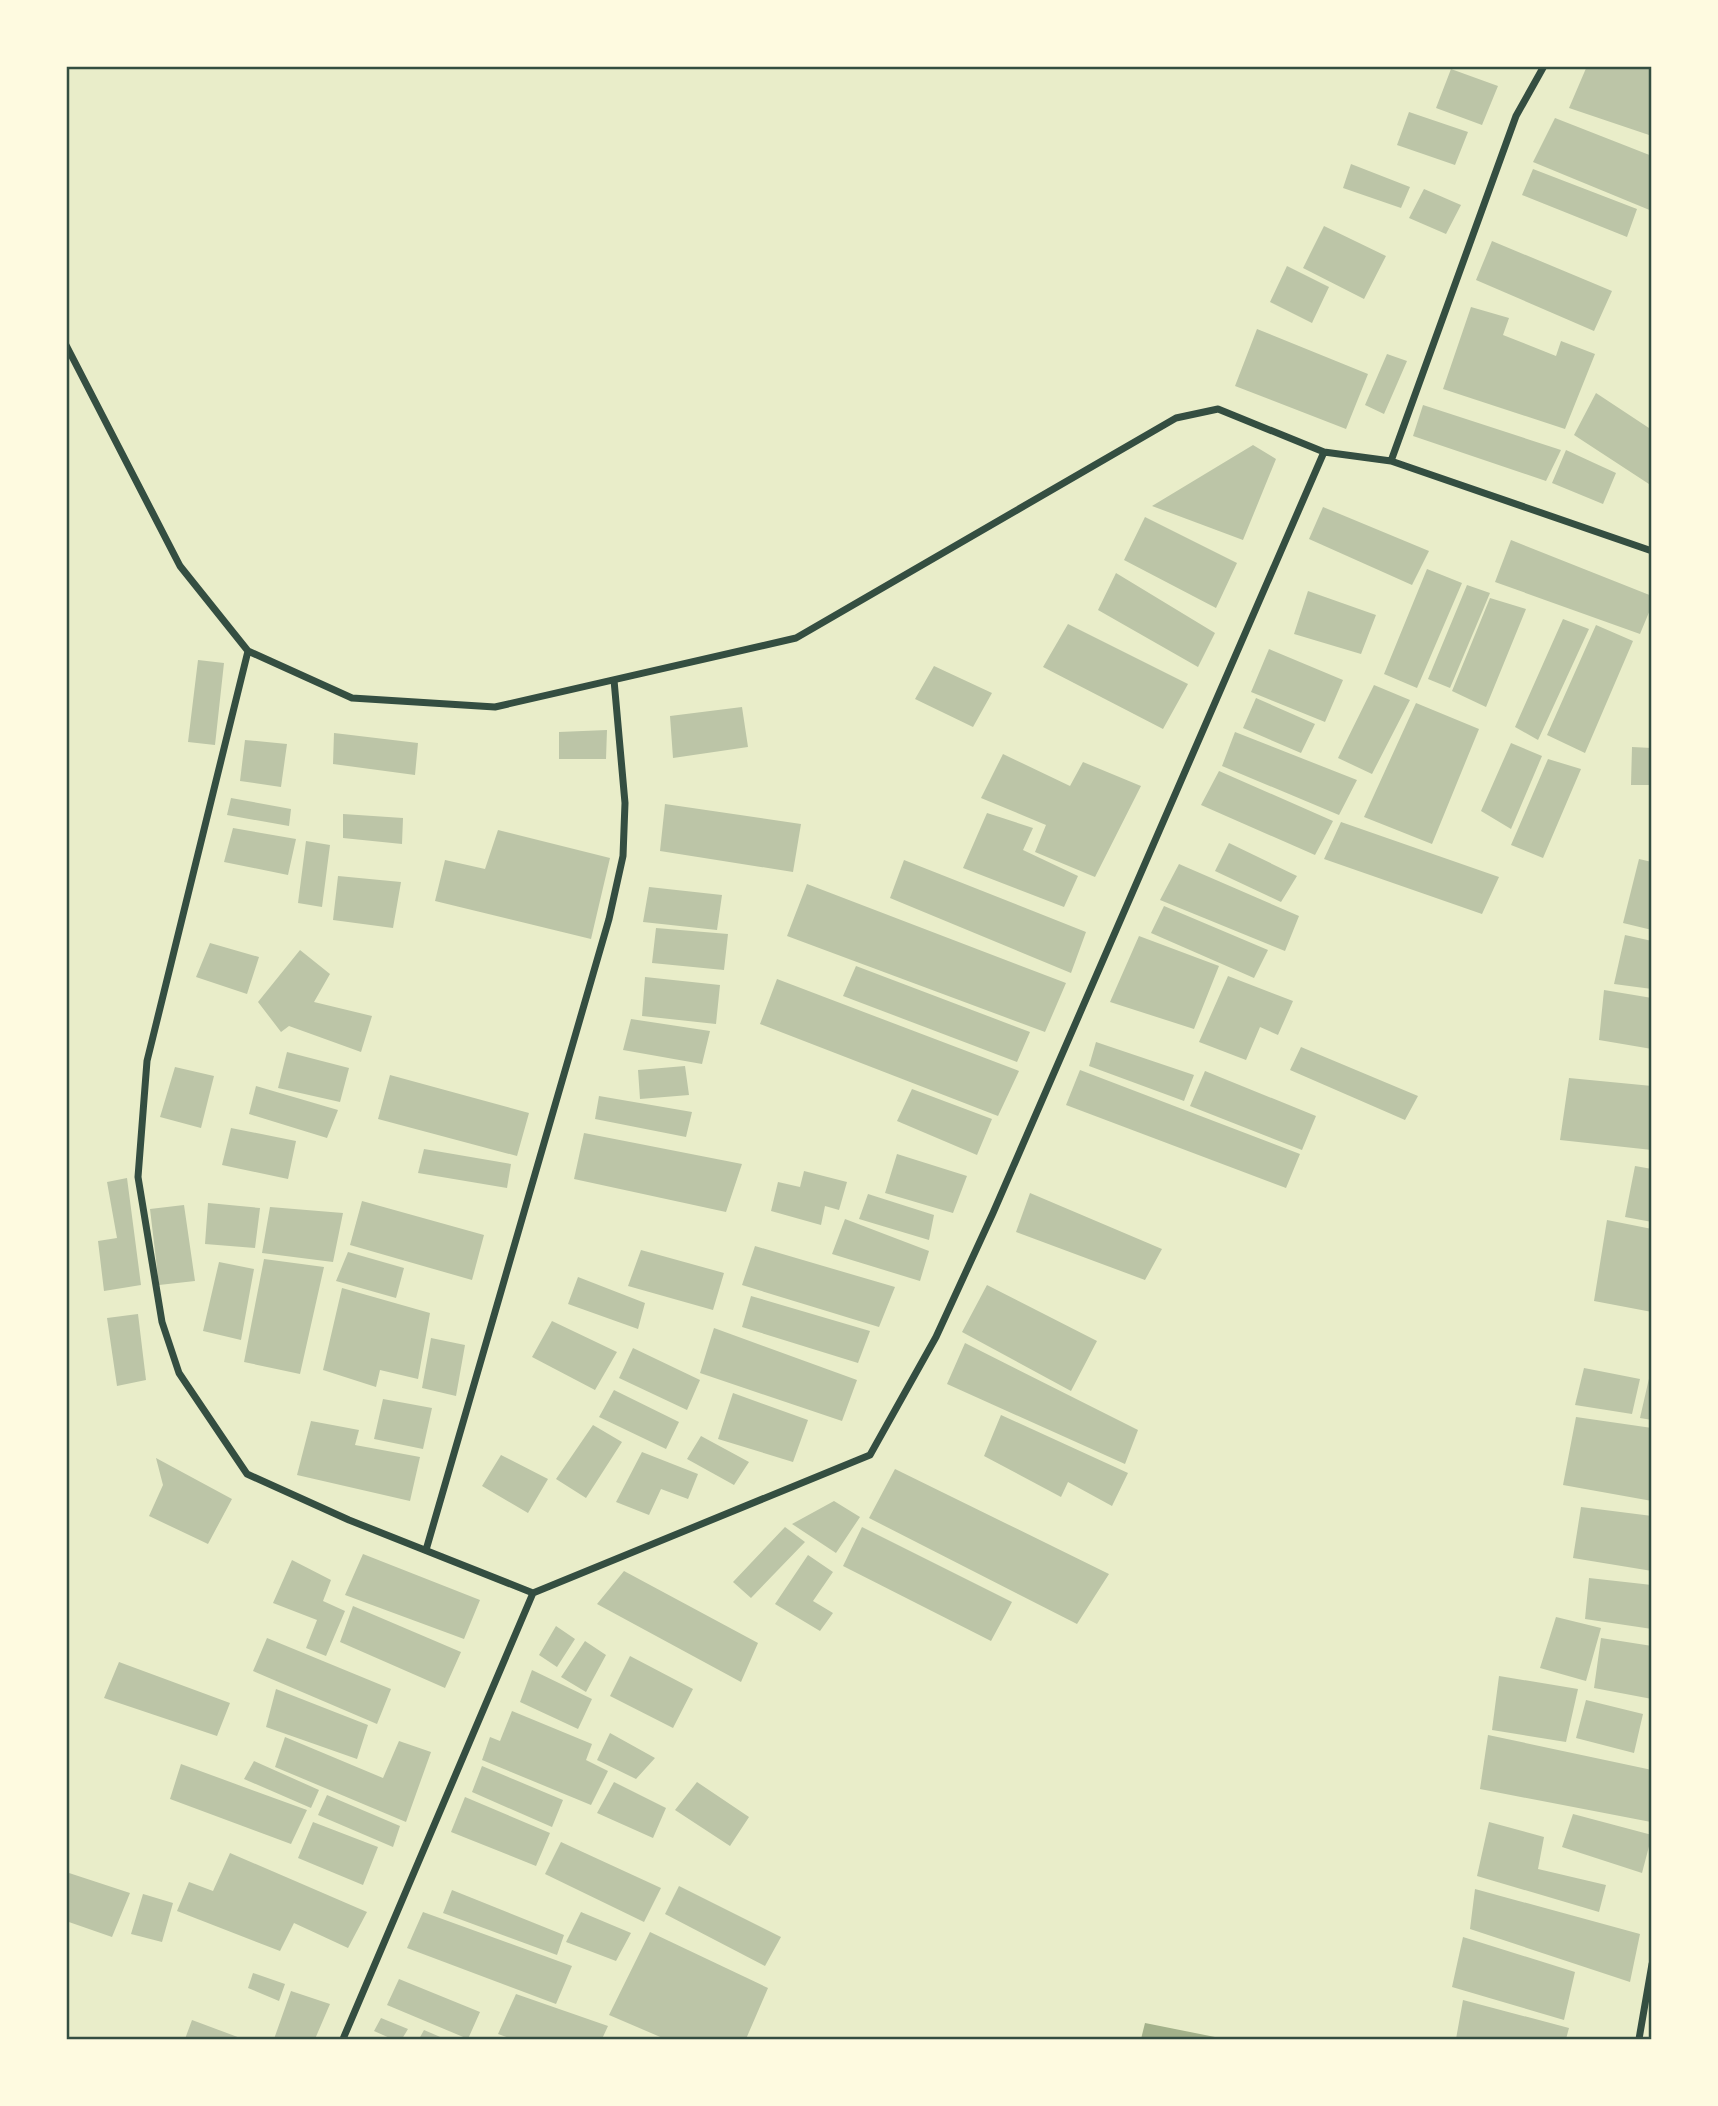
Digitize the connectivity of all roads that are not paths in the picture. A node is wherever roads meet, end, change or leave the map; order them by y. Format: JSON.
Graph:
{"nodes":[{"id":1,"x":1544,"y":66,"type":"edge"},
{"id":2,"x":66,"y":345,"type":"edge"},
{"id":3,"x":1324,"y":452,"type":"junction"},
{"id":4,"x":1391,"y":461,"type":"junction"},
{"id":5,"x":1651,"y":551,"type":"edge"},
{"id":6,"x":248,"y":651,"type":"junction"},
{"id":7,"x":614,"y":680,"type":"junction"},
{"id":8,"x":426,"y":1550,"type":"junction"},
{"id":9,"x":533,"y":1593,"type":"junction"},
{"id":10,"x":1651,"y":1964,"type":"edge"},
{"id":11,"x":343,"y":2039,"type":"edge"},
{"id":12,"x":1639,"y":2039,"type":"edge"}],
"edges":[{"from":1,"to":4,"type":"street"},
{"from":2,"to":6,"type":"street"},
{"from":3,"to":4,"type":"street"},
{"from":3,"to":7,"type":"street"},
{"from":3,"to":9,"type":"street"},
{"from":4,"to":5,"type":"street"},
{"from":6,"to":7,"type":"street"},
{"from":6,"to":8,"type":"street"},
{"from":7,"to":8,"type":"street"},
{"from":8,"to":9,"type":"street"},
{"from":9,"to":11,"type":"street"},
{"from":10,"to":12,"type":"street"}]}
